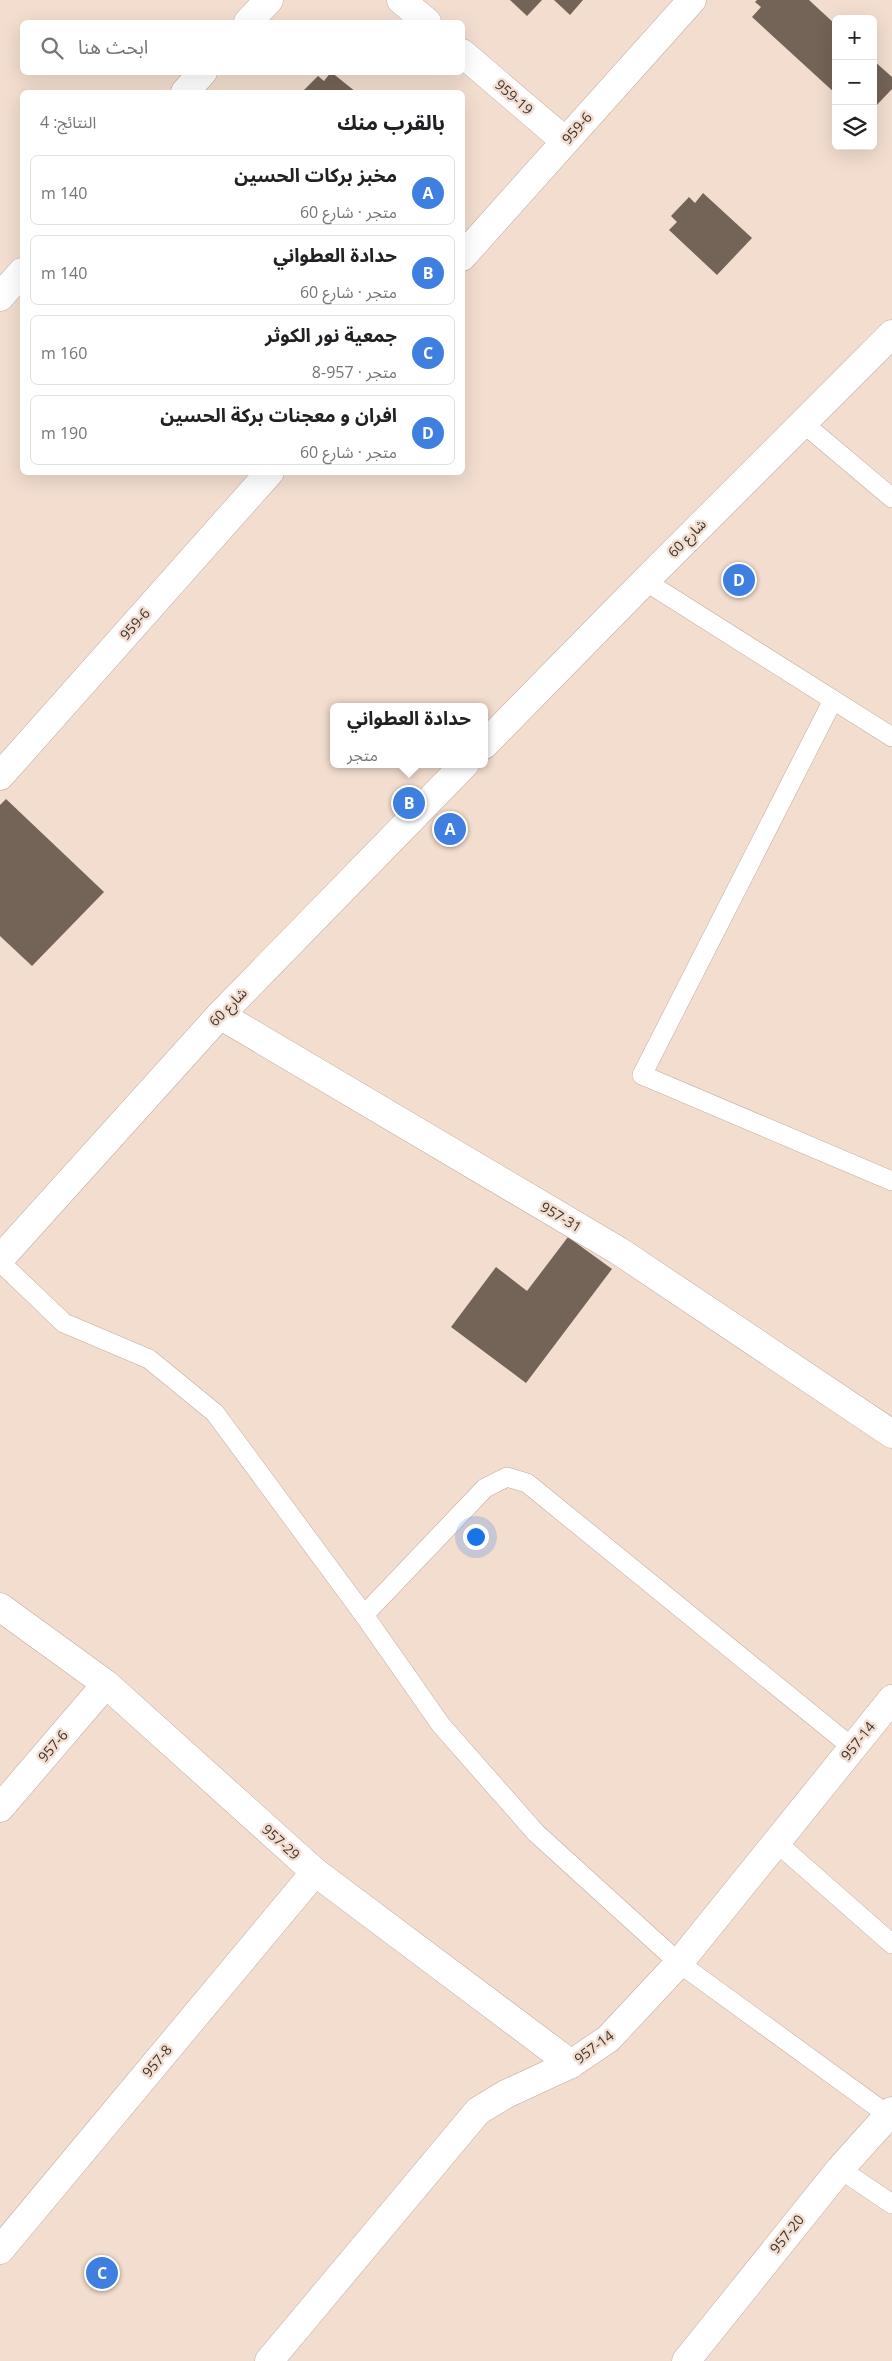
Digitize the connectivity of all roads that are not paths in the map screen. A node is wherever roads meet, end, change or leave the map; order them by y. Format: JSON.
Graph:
{"nodes":[{"id":1,"x":268,"y":0,"type":"edge"},
{"id":2,"x":401,"y":0,"type":"edge"},
{"id":3,"x":692,"y":0,"type":"edge"},
{"id":4,"x":250,"y":20,"type":"edge"},
{"id":5,"x":425,"y":20,"type":"edge"},
{"id":6,"x":465,"y":56,"type":"edge"},
{"id":7,"x":200,"y":75,"type":"edge"},
{"id":8,"x":187,"y":90,"type":"edge"},
{"id":9,"x":565,"y":141,"type":"junction"},
{"id":10,"x":465,"y":254,"type":"edge"},
{"id":11,"x":20,"y":274,"type":"edge"},
{"id":12,"x":0,"y":297,"type":"edge"},
{"id":13,"x":892,"y":334,"type":"edge"},
{"id":14,"x":803,"y":423,"type":"junction"},
{"id":15,"x":267,"y":475,"type":"edge"},
{"id":16,"x":892,"y":498,"type":"edge"},
{"id":17,"x":645,"y":581,"type":"junction"},
{"id":18,"x":833,"y":700,"type":"junction"},
{"id":19,"x":892,"y":737,"type":"edge"},
{"id":20,"x":488,"y":741,"type":"edge"},
{"id":21,"x":461,"y":768,"type":"edge"},
{"id":22,"x":0,"y":776,"type":"edge"},
{"id":23,"x":220,"y":1015,"type":"junction"},
{"id":24,"x":892,"y":1181,"type":"edge"},
{"id":25,"x":0,"y":1261,"type":"edge"},
{"id":26,"x":892,"y":1434,"type":"edge"},
{"id":27,"x":0,"y":1607,"type":"edge"},
{"id":28,"x":364,"y":1616,"type":"junction"},
{"id":29,"x":106,"y":1684,"type":"junction"},
{"id":30,"x":891,"y":1704,"type":"edge"},
{"id":31,"x":853,"y":1748,"type":"junction"},
{"id":32,"x":0,"y":1808,"type":"edge"},
{"id":33,"x":776,"y":1842,"type":"junction"},
{"id":34,"x":315,"y":1872,"type":"junction"},
{"id":35,"x":892,"y":1944,"type":"edge"},
{"id":36,"x":678,"y":1963,"type":"junction"},
{"id":37,"x":571,"y":2064,"type":"junction"},
{"id":38,"x":890,"y":2113,"type":"edge"},
{"id":39,"x":840,"y":2169,"type":"junction"},
{"id":40,"x":892,"y":2204,"type":"edge"},
{"id":41,"x":0,"y":2250,"type":"edge"},
{"id":42,"x":269,"y":2361,"type":"edge"},
{"id":43,"x":686,"y":2361,"type":"edge"}],
"edges":[{"from":1,"to":4,"type":"street"},
{"from":2,"to":5,"type":"street"},
{"from":3,"to":9,"type":"street","name":"959-6"},
{"from":6,"to":9,"type":"street","name":"959-19"},
{"from":7,"to":8,"type":"street"},
{"from":9,"to":10,"type":"street","name":"959-6"},
{"from":11,"to":12,"type":"street"},
{"from":13,"to":14,"type":"street","name":"شارع 60"},
{"from":14,"to":16,"type":"lane"},
{"from":14,"to":17,"type":"street","name":"شارع 60"},
{"from":15,"to":22,"type":"street","name":"959-6"},
{"from":17,"to":18,"type":"lane"},
{"from":17,"to":20,"type":"street","name":"شارع 60"},
{"from":18,"to":19,"type":"lane"},
{"from":18,"to":24,"type":"lane"},
{"from":21,"to":23,"type":"street","name":"شارع 60"},
{"from":23,"to":25,"type":"street","name":"شارع 60"},
{"from":23,"to":26,"type":"street","name":"957-31"},
{"from":25,"to":28,"type":"lane"},
{"from":27,"to":29,"type":"street","name":"957-29"},
{"from":28,"to":31,"type":"lane"},
{"from":28,"to":36,"type":"lane"},
{"from":29,"to":32,"type":"street","name":"957-6"},
{"from":29,"to":34,"type":"street","name":"957-29"},
{"from":30,"to":31,"type":"street","name":"957-14"},
{"from":31,"to":33,"type":"street","name":"957-14"},
{"from":33,"to":35,"type":"lane"},
{"from":33,"to":36,"type":"street","name":"957-14"},
{"from":34,"to":37,"type":"street","name":"957-29"},
{"from":34,"to":41,"type":"street","name":"957-8"},
{"from":36,"to":37,"type":"street","name":"957-14"},
{"from":36,"to":38,"type":"lane"},
{"from":37,"to":42,"type":"street","name":"957-14"},
{"from":38,"to":39,"type":"street","name":"957-20"},
{"from":39,"to":40,"type":"lane"},
{"from":39,"to":43,"type":"street","name":"957-20"}]}
